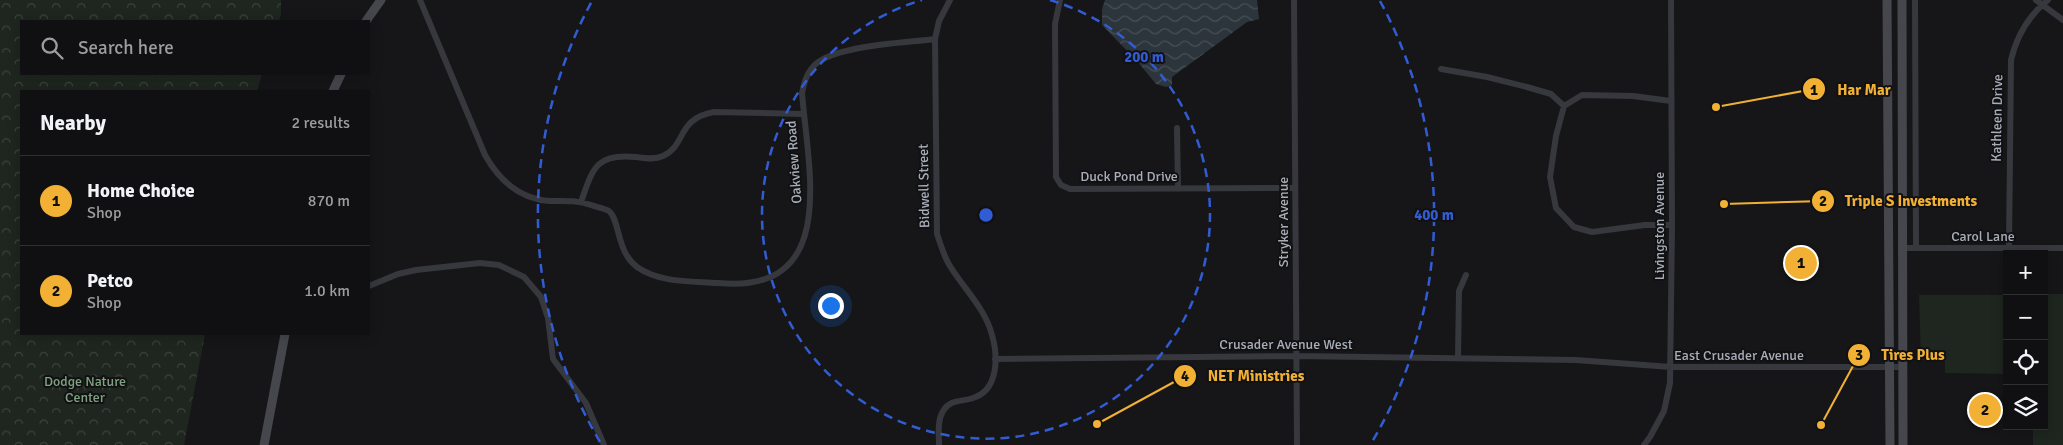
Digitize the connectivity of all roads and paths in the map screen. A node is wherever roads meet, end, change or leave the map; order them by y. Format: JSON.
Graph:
{"nodes":[{"id":1,"x":381,"y":0,"type":"edge"},
{"id":2,"x":420,"y":0,"type":"edge"},
{"id":3,"x":950,"y":0,"type":"edge"},
{"id":4,"x":1060,"y":0,"type":"edge"},
{"id":5,"x":1294,"y":0,"type":"edge"},
{"id":6,"x":1670,"y":0,"type":"edge"},
{"id":7,"x":1888,"y":0,"type":"edge"},
{"id":8,"x":1902,"y":0,"type":"edge"},
{"id":9,"x":1915,"y":0,"type":"edge"},
{"id":10,"x":2042,"y":1,"type":"edge"},
{"id":11,"x":367,"y":20,"type":"edge"},
{"id":12,"x":2063,"y":20,"type":"edge"},
{"id":13,"x":935,"y":39,"type":"junction"},
{"id":14,"x":1441,"y":69,"type":"dead end"},
{"id":15,"x":341,"y":75,"type":"edge"},
{"id":16,"x":1888,"y":82,"type":"junction"},
{"id":17,"x":333,"y":90,"type":"edge"},
{"id":18,"x":1902,"y":94,"type":"junction"},
{"id":19,"x":1671,"y":101,"type":"junction"},
{"id":20,"x":1564,"y":106,"type":"junction"},
{"id":21,"x":804,"y":114,"type":"junction"},
{"id":22,"x":1177,"y":128,"type":"dead end"},
{"id":23,"x":1178,"y":188,"type":"junction"},
{"id":24,"x":1295,"y":188,"type":"junction"},
{"id":25,"x":581,"y":202,"type":"junction"},
{"id":26,"x":1672,"y":224,"type":"junction"},
{"id":27,"x":1889,"y":234,"type":"junction"},
{"id":28,"x":1902,"y":248,"type":"junction"},
{"id":29,"x":1916,"y":248,"type":"junction"},
{"id":30,"x":2009,"y":248,"type":"junction"},
{"id":31,"x":2063,"y":248,"type":"edge"},
{"id":32,"x":1466,"y":275,"type":"dead end"},
{"id":33,"x":370,"y":286,"type":"edge"},
{"id":34,"x":285,"y":335,"type":"edge"},
{"id":35,"x":1296,"y":356,"type":"junction"},
{"id":36,"x":1458,"y":358,"type":"junction"},
{"id":37,"x":995,"y":359,"type":"junction"},
{"id":38,"x":1576,"y":360,"type":"joint"},
{"id":39,"x":1671,"y":367,"type":"junction"},
{"id":40,"x":1903,"y":367,"type":"junction"},
{"id":41,"x":1890,"y":368,"type":"junction"},
{"id":42,"x":264,"y":445,"type":"edge"},
{"id":43,"x":604,"y":445,"type":"edge"},
{"id":44,"x":939,"y":445,"type":"edge"},
{"id":45,"x":1297,"y":445,"type":"edge"},
{"id":46,"x":1644,"y":445,"type":"edge"},
{"id":47,"x":1890,"y":445,"type":"edge"},
{"id":48,"x":1903,"y":445,"type":"edge"}],
"edges":[{"from":1,"to":11,"type":"main road"},
{"from":2,"to":25,"type":"street","name":"Oakview Road"},
{"from":3,"to":13,"type":"street","name":"Bidwell Street"},
{"from":4,"to":23,"type":"street","name":"Duck Pond Drive"},
{"from":5,"to":24,"type":"street","name":"Stryker Avenue"},
{"from":6,"to":19,"type":"street","name":"Livingston Avenue"},
{"from":7,"to":16,"type":"main road"},
{"from":8,"to":18,"type":"main road"},
{"from":9,"to":29,"type":"street"},
{"from":10,"to":12,"type":"street"},
{"from":10,"to":30,"type":"street","name":"Kathleen Drive"},
{"from":13,"to":21,"type":"street","name":"Oakview Road"},
{"from":13,"to":37,"type":"street","name":"Bidwell Street"},
{"from":14,"to":20,"type":"street"},
{"from":15,"to":17,"type":"main road"},
{"from":16,"to":18,"type":"main road"},
{"from":16,"to":27,"type":"main road"},
{"from":18,"to":28,"type":"main road"},
{"from":19,"to":20,"type":"street"},
{"from":19,"to":26,"type":"street","name":"Livingston Avenue"},
{"from":20,"to":26,"type":"street"},
{"from":21,"to":25,"type":"street"},
{"from":21,"to":25,"type":"street","name":"Oakview Road"},
{"from":22,"to":23,"type":"street"},
{"from":23,"to":24,"type":"street","name":"Duck Pond Drive"},
{"from":24,"to":35,"type":"street","name":"Stryker Avenue"},
{"from":26,"to":39,"type":"street","name":"Livingston Avenue"},
{"from":27,"to":28,"type":"main road"},
{"from":27,"to":41,"type":"main road"},
{"from":28,"to":29,"type":"street","name":"Carol Lane"},
{"from":28,"to":40,"type":"main road"},
{"from":29,"to":30,"type":"street","name":"Carol Lane"},
{"from":30,"to":31,"type":"street","name":"Carol Lane"},
{"from":32,"to":36,"type":"street"},
{"from":33,"to":43,"type":"street"},
{"from":34,"to":42,"type":"main road"},
{"from":35,"to":36,"type":"street","name":"Crusader Avenue West"},
{"from":35,"to":37,"type":"street","name":"Crusader Avenue West"},
{"from":35,"to":45,"type":"street","name":"Stryker Avenue"},
{"from":36,"to":38,"type":"street","name":"Crusader Avenue West"},
{"from":37,"to":44,"type":"street","name":"Bidwell Street"},
{"from":38,"to":39,"type":"street","name":"East Crusader Avenue"},
{"from":39,"to":41,"type":"street","name":"East Crusader Avenue"},
{"from":39,"to":46,"type":"street","name":"Livingston Avenue"},
{"from":40,"to":41,"type":"street","name":"East Crusader Avenue"},
{"from":40,"to":48,"type":"main road"},
{"from":41,"to":47,"type":"main road"}]}
